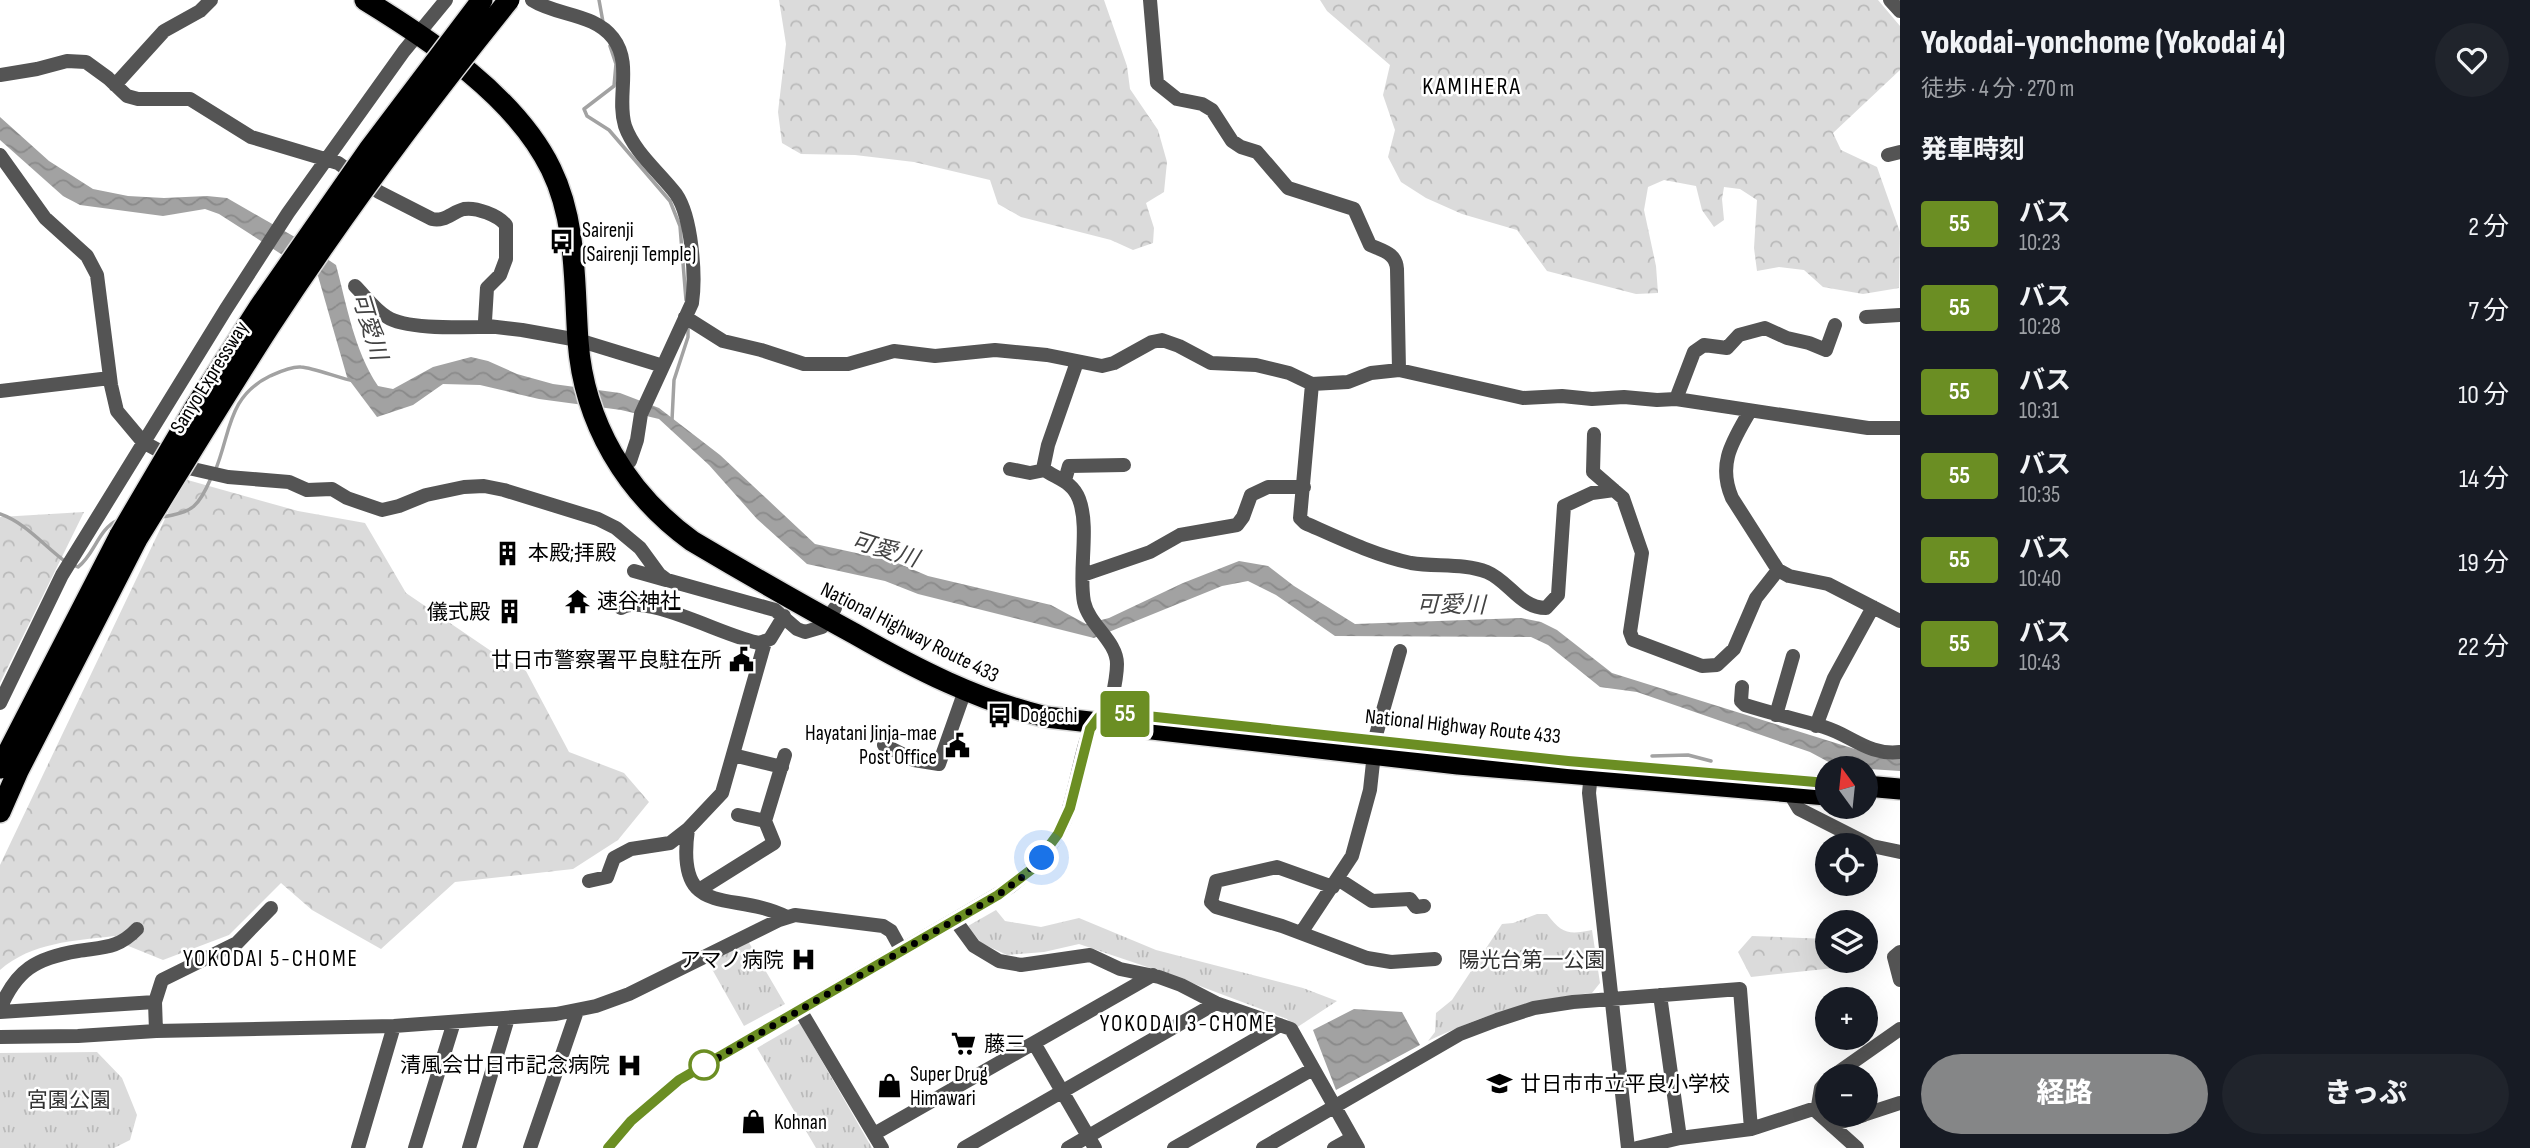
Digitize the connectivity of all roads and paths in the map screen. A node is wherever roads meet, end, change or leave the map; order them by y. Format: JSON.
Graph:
{"nodes":[{"id":1,"x":211,"y":0,"type":"edge"},
{"id":2,"x":365,"y":0,"type":"edge"},
{"id":3,"x":384,"y":0,"type":"edge"},
{"id":4,"x":446,"y":0,"type":"edge"},
{"id":5,"x":482,"y":0,"type":"edge"},
{"id":6,"x":509,"y":0,"type":"edge"},
{"id":7,"x":532,"y":0,"type":"edge"},
{"id":8,"x":1150,"y":0,"type":"edge"},
{"id":9,"x":1890,"y":0,"type":"edge"},
{"id":10,"x":1900,"y":11,"type":"edge"},
{"id":11,"x":422,"y":29,"type":"junction"},
{"id":12,"x":0,"y":75,"type":"edge"},
{"id":13,"x":115,"y":85,"type":"junction"},
{"id":14,"x":0,"y":155,"type":"edge"},
{"id":15,"x":327,"y":159,"type":"junction"},
{"id":16,"x":355,"y":286,"type":"dead end"},
{"id":17,"x":1900,"y":315,"type":"edge"},
{"id":18,"x":685,"y":317,"type":"junction"},
{"id":19,"x":1867,"y":317,"type":"dead end"},
{"id":20,"x":1835,"y":325,"type":"dead end"},
{"id":21,"x":491,"y":327,"type":"junction"},
{"id":22,"x":585,"y":342,"type":"junction"},
{"id":23,"x":1077,"y":362,"type":"junction"},
{"id":24,"x":663,"y":366,"type":"junction"},
{"id":25,"x":1398,"y":370,"type":"junction"},
{"id":26,"x":110,"y":378,"type":"junction"},
{"id":27,"x":1312,"y":384,"type":"junction"},
{"id":28,"x":0,"y":391,"type":"edge"},
{"id":29,"x":1676,"y":399,"type":"junction"},
{"id":30,"x":600,"y":411,"type":"junction"},
{"id":31,"x":1750,"y":411,"type":"junction"},
{"id":32,"x":1900,"y":428,"type":"edge"},
{"id":33,"x":1594,"y":434,"type":"dead end"},
{"id":34,"x":143,"y":442,"type":"junction"},
{"id":35,"x":630,"y":461,"type":"junction"},
{"id":36,"x":1124,"y":465,"type":"dead end"},
{"id":37,"x":1010,"y":469,"type":"dead end"},
{"id":38,"x":1045,"y":470,"type":"junction"},
{"id":39,"x":1065,"y":480,"type":"junction"},
{"id":40,"x":1304,"y":487,"type":"junction"},
{"id":41,"x":1614,"y":490,"type":"junction"},
{"id":42,"x":128,"y":537,"type":"junction"},
{"id":43,"x":1778,"y":570,"type":"junction"},
{"id":44,"x":634,"y":571,"type":"dead end"},
{"id":45,"x":1083,"y":575,"type":"junction"},
{"id":46,"x":667,"y":580,"type":"junction"},
{"id":47,"x":1872,"y":607,"type":"junction"},
{"id":48,"x":621,"y":608,"type":"dead end"},
{"id":49,"x":832,"y":614,"type":"junction"},
{"id":50,"x":784,"y":617,"type":"junction"},
{"id":51,"x":1900,"y":621,"type":"edge"},
{"id":52,"x":765,"y":642,"type":"junction"},
{"id":53,"x":1400,"y":651,"type":"dead end"},
{"id":54,"x":1793,"y":656,"type":"dead end"},
{"id":55,"x":1742,"y":687,"type":"dead end"},
{"id":56,"x":962,"y":699,"type":"dead end"},
{"id":57,"x":0,"y":703,"type":"edge"},
{"id":58,"x":1776,"y":715,"type":"junction"},
{"id":59,"x":1092,"y":723,"type":"junction"},
{"id":60,"x":1816,"y":726,"type":"junction"},
{"id":61,"x":884,"y":745,"type":"dead end"},
{"id":62,"x":1374,"y":748,"type":"junction"},
{"id":63,"x":1900,"y":752,"type":"edge"},
{"id":64,"x":733,"y":755,"type":"junction"},
{"id":65,"x":0,"y":768,"type":"edge"},
{"id":66,"x":1591,"y":770,"type":"junction"},
{"id":67,"x":1815,"y":782,"type":"edge"},
{"id":68,"x":1878,"y":787,"type":"edge"},
{"id":69,"x":1900,"y":789,"type":"edge"},
{"id":70,"x":1789,"y":792,"type":"junction"},
{"id":71,"x":1815,"y":794,"type":"edge"},
{"id":72,"x":1878,"y":799,"type":"edge"},
{"id":73,"x":1900,"y":800,"type":"edge"},
{"id":74,"x":0,"y":811,"type":"edge"},
{"id":75,"x":738,"y":816,"type":"dead end"},
{"id":76,"x":765,"y":821,"type":"junction"},
{"id":77,"x":688,"y":829,"type":"junction"},
{"id":78,"x":1900,"y":852,"type":"edge"},
{"id":79,"x":589,"y":881,"type":"dead end"},
{"id":80,"x":1335,"y":883,"type":"junction"},
{"id":81,"x":699,"y":890,"type":"junction"},
{"id":82,"x":1424,"y":906,"type":"dead end"},
{"id":83,"x":271,"y":908,"type":"dead end"},
{"id":84,"x":787,"y":917,"type":"junction"},
{"id":85,"x":955,"y":920,"type":"junction"},
{"id":86,"x":137,"y":929,"type":"dead end"},
{"id":87,"x":1301,"y":933,"type":"junction"},
{"id":88,"x":902,"y":951,"type":"junction"},
{"id":89,"x":1900,"y":953,"type":"edge"},
{"id":90,"x":1435,"y":960,"type":"dead end"},
{"id":91,"x":1153,"y":975,"type":"junction"},
{"id":92,"x":1900,"y":980,"type":"edge"},
{"id":93,"x":1660,"y":995,"type":"junction"},
{"id":94,"x":1612,"y":1000,"type":"junction"},
{"id":95,"x":155,"y":1002,"type":"junction"},
{"id":96,"x":1216,"y":1003,"type":"junction"},
{"id":97,"x":0,"y":1010,"type":"edge"},
{"id":98,"x":800,"y":1010,"type":"junction"},
{"id":99,"x":577,"y":1011,"type":"junction"},
{"id":100,"x":508,"y":1018,"type":"junction"},
{"id":101,"x":454,"y":1022,"type":"junction"},
{"id":102,"x":1280,"y":1025,"type":"junction"},
{"id":103,"x":394,"y":1026,"type":"junction"},
{"id":104,"x":1900,"y":1029,"type":"edge"},
{"id":105,"x":156,"y":1031,"type":"junction"},
{"id":106,"x":0,"y":1037,"type":"edge"},
{"id":107,"x":1034,"y":1043,"type":"junction"},
{"id":108,"x":1850,"y":1064,"type":"edge"},
{"id":109,"x":1313,"y":1069,"type":"junction"},
{"id":110,"x":1062,"y":1092,"type":"junction"},
{"id":111,"x":1900,"y":1103,"type":"edge"},
{"id":112,"x":1334,"y":1107,"type":"junction"},
{"id":113,"x":1815,"y":1108,"type":"edge"},
{"id":114,"x":1878,"y":1110,"type":"edge"},
{"id":115,"x":1833,"y":1127,"type":"edge"},
{"id":116,"x":1751,"y":1129,"type":"junction"},
{"id":117,"x":874,"y":1134,"type":"junction"},
{"id":118,"x":1680,"y":1138,"type":"junction"},
{"id":119,"x":1091,"y":1142,"type":"edge"},
{"id":120,"x":1355,"y":1143,"type":"edge"},
{"id":121,"x":358,"y":1148,"type":"edge"},
{"id":122,"x":416,"y":1148,"type":"edge"},
{"id":123,"x":469,"y":1148,"type":"edge"},
{"id":124,"x":530,"y":1148,"type":"edge"},
{"id":125,"x":608,"y":1148,"type":"edge"},
{"id":126,"x":882,"y":1148,"type":"edge"},
{"id":127,"x":964,"y":1148,"type":"edge"},
{"id":128,"x":1068,"y":1148,"type":"edge"},
{"id":129,"x":1174,"y":1148,"type":"edge"},
{"id":130,"x":1263,"y":1148,"type":"edge"},
{"id":131,"x":1334,"y":1148,"type":"edge"},
{"id":132,"x":1628,"y":1148,"type":"edge"},
{"id":133,"x":1637,"y":1148,"type":"edge"},
{"id":134,"x":1857,"y":1148,"type":"edge"}],
"edges":[{"from":1,"to":13,"type":"street"},
{"from":2,"to":11,"type":"highway","name":"National Highway Route 433"},
{"from":3,"to":11,"type":"highway","name":"National Highway Route 433"},
{"from":4,"to":11,"type":"street"},
{"from":5,"to":42,"type":"highway","name":"Sanyo Expressway","bridge":true},
{"from":6,"to":42,"type":"highway","name":"Sanyo Expressway","bridge":true},
{"from":7,"to":18,"type":"street"},
{"from":8,"to":25,"type":"street"},
{"from":9,"to":10,"type":"street"},
{"from":11,"to":15,"type":"street"},
{"from":11,"to":22,"type":"highway","name":"National Highway Route 433"},
{"from":12,"to":13,"type":"street"},
{"from":13,"to":15,"type":"street"},
{"from":14,"to":26,"type":"street"},
{"from":15,"to":21,"type":"street"},
{"from":15,"to":34,"type":"street"},
{"from":16,"to":21,"type":"street"},
{"from":17,"to":19,"type":"street"},
{"from":18,"to":23,"type":"street"},
{"from":18,"to":24,"type":"street"},
{"from":20,"to":29,"type":"street"},
{"from":21,"to":22,"type":"street"},
{"from":22,"to":24,"type":"street"},
{"from":22,"to":30,"type":"highway","name":"National Highway Route 433"},
{"from":23,"to":27,"type":"street"},
{"from":23,"to":38,"type":"street"},
{"from":24,"to":35,"type":"street"},
{"from":25,"to":27,"type":"street"},
{"from":25,"to":29,"type":"street"},
{"from":26,"to":28,"type":"street"},
{"from":26,"to":34,"type":"street"},
{"from":27,"to":40,"type":"street"},
{"from":29,"to":31,"type":"street"},
{"from":30,"to":35,"type":"highway","name":"National Highway Route 433"},
{"from":30,"to":49,"type":"highway","name":"National Highway Route 433"},
{"from":31,"to":32,"type":"street"},
{"from":31,"to":43,"type":"street"},
{"from":33,"to":41,"type":"street"},
{"from":34,"to":46,"type":"street"},
{"from":34,"to":57,"type":"street"},
{"from":35,"to":49,"type":"highway","name":"National Highway Route 433"},
{"from":36,"to":39,"type":"street"},
{"from":37,"to":38,"type":"street"},
{"from":38,"to":39,"type":"street"},
{"from":39,"to":45,"type":"street"},
{"from":40,"to":41,"type":"street"},
{"from":40,"to":45,"type":"street"},
{"from":41,"to":43,"type":"street"},
{"from":42,"to":65,"type":"highway","name":"Sanyo Expressway"},
{"from":42,"to":74,"type":"highway","name":"Sanyo Expressway"},
{"from":43,"to":47,"type":"street"},
{"from":44,"to":46,"type":"street"},
{"from":45,"to":59,"type":"street"},
{"from":46,"to":50,"type":"street"},
{"from":47,"to":51,"type":"street"},
{"from":47,"to":60,"type":"street"},
{"from":48,"to":52,"type":"street"},
{"from":49,"to":50,"type":"street"},
{"from":49,"to":59,"type":"highway","name":"National Highway Route 433"},
{"from":49,"to":59,"type":"highway","name":"National Highway Route 433"},
{"from":50,"to":52,"type":"street"},
{"from":52,"to":64,"type":"street"},
{"from":53,"to":62,"type":"street"},
{"from":54,"to":58,"type":"street"},
{"from":55,"to":58,"type":"street"},
{"from":56,"to":61,"type":"street"},
{"from":58,"to":60,"type":"street"},
{"from":59,"to":62,"type":"highway","name":"National Highway Route 433"},
{"from":59,"to":85,"type":"street"},
{"from":60,"to":63,"type":"street"},
{"from":62,"to":66,"type":"highway","name":"National Highway Route 433"},
{"from":62,"to":80,"type":"street"},
{"from":64,"to":76,"type":"street"},
{"from":64,"to":77,"type":"street"},
{"from":66,"to":67,"type":"highway","name":"National Highway Route 433"},
{"from":66,"to":70,"type":"highway","name":"National Highway Route 433"},
{"from":66,"to":94,"type":"street"},
{"from":68,"to":69,"type":"highway"},
{"from":70,"to":71,"type":"highway","name":"National Highway Route 433"},
{"from":70,"to":78,"type":"street"},
{"from":72,"to":73,"type":"highway"},
{"from":75,"to":76,"type":"street"},
{"from":76,"to":81,"type":"street"},
{"from":77,"to":79,"type":"street"},
{"from":77,"to":81,"type":"street"},
{"from":80,"to":82,"type":"street"},
{"from":80,"to":87,"type":"street"},
{"from":80,"to":87,"type":"street"},
{"from":81,"to":84,"type":"street"},
{"from":83,"to":95,"type":"street"},
{"from":84,"to":88,"type":"street"},
{"from":84,"to":99,"type":"street"},
{"from":85,"to":88,"type":"street"},
{"from":85,"to":91,"type":"street"},
{"from":86,"to":97,"type":"street"},
{"from":87,"to":90,"type":"street"},
{"from":88,"to":98,"type":"street"},
{"from":89,"to":92,"type":"street"},
{"from":91,"to":96,"type":"street"},
{"from":91,"to":107,"type":"street"},
{"from":93,"to":94,"type":"street"},
{"from":93,"to":116,"type":"street"},
{"from":93,"to":118,"type":"street"},
{"from":94,"to":112,"type":"street"},
{"from":94,"to":132,"type":"street"},
{"from":95,"to":97,"type":"street"},
{"from":95,"to":105,"type":"street"},
{"from":96,"to":102,"type":"street"},
{"from":96,"to":110,"type":"street"},
{"from":98,"to":117,"type":"street"},
{"from":98,"to":125,"type":"street"},
{"from":99,"to":100,"type":"street"},
{"from":99,"to":124,"type":"street"},
{"from":100,"to":101,"type":"street"},
{"from":100,"to":123,"type":"street"},
{"from":101,"to":103,"type":"street"},
{"from":101,"to":122,"type":"street"},
{"from":102,"to":109,"type":"street"},
{"from":102,"to":119,"type":"street"},
{"from":103,"to":105,"type":"street"},
{"from":103,"to":121,"type":"street"},
{"from":104,"to":108,"type":"street"},
{"from":105,"to":106,"type":"street"},
{"from":107,"to":110,"type":"street"},
{"from":107,"to":117,"type":"street"},
{"from":109,"to":112,"type":"street"},
{"from":109,"to":129,"type":"street"},
{"from":110,"to":119,"type":"street"},
{"from":110,"to":127,"type":"street"},
{"from":111,"to":114,"type":"street"},
{"from":112,"to":120,"type":"street"},
{"from":112,"to":130,"type":"street"},
{"from":113,"to":116,"type":"street"},
{"from":115,"to":134,"type":"street"},
{"from":116,"to":118,"type":"street"},
{"from":117,"to":126,"type":"street"},
{"from":118,"to":133,"type":"street"},
{"from":119,"to":128,"type":"street"},
{"from":120,"to":131,"type":"street"}]}
